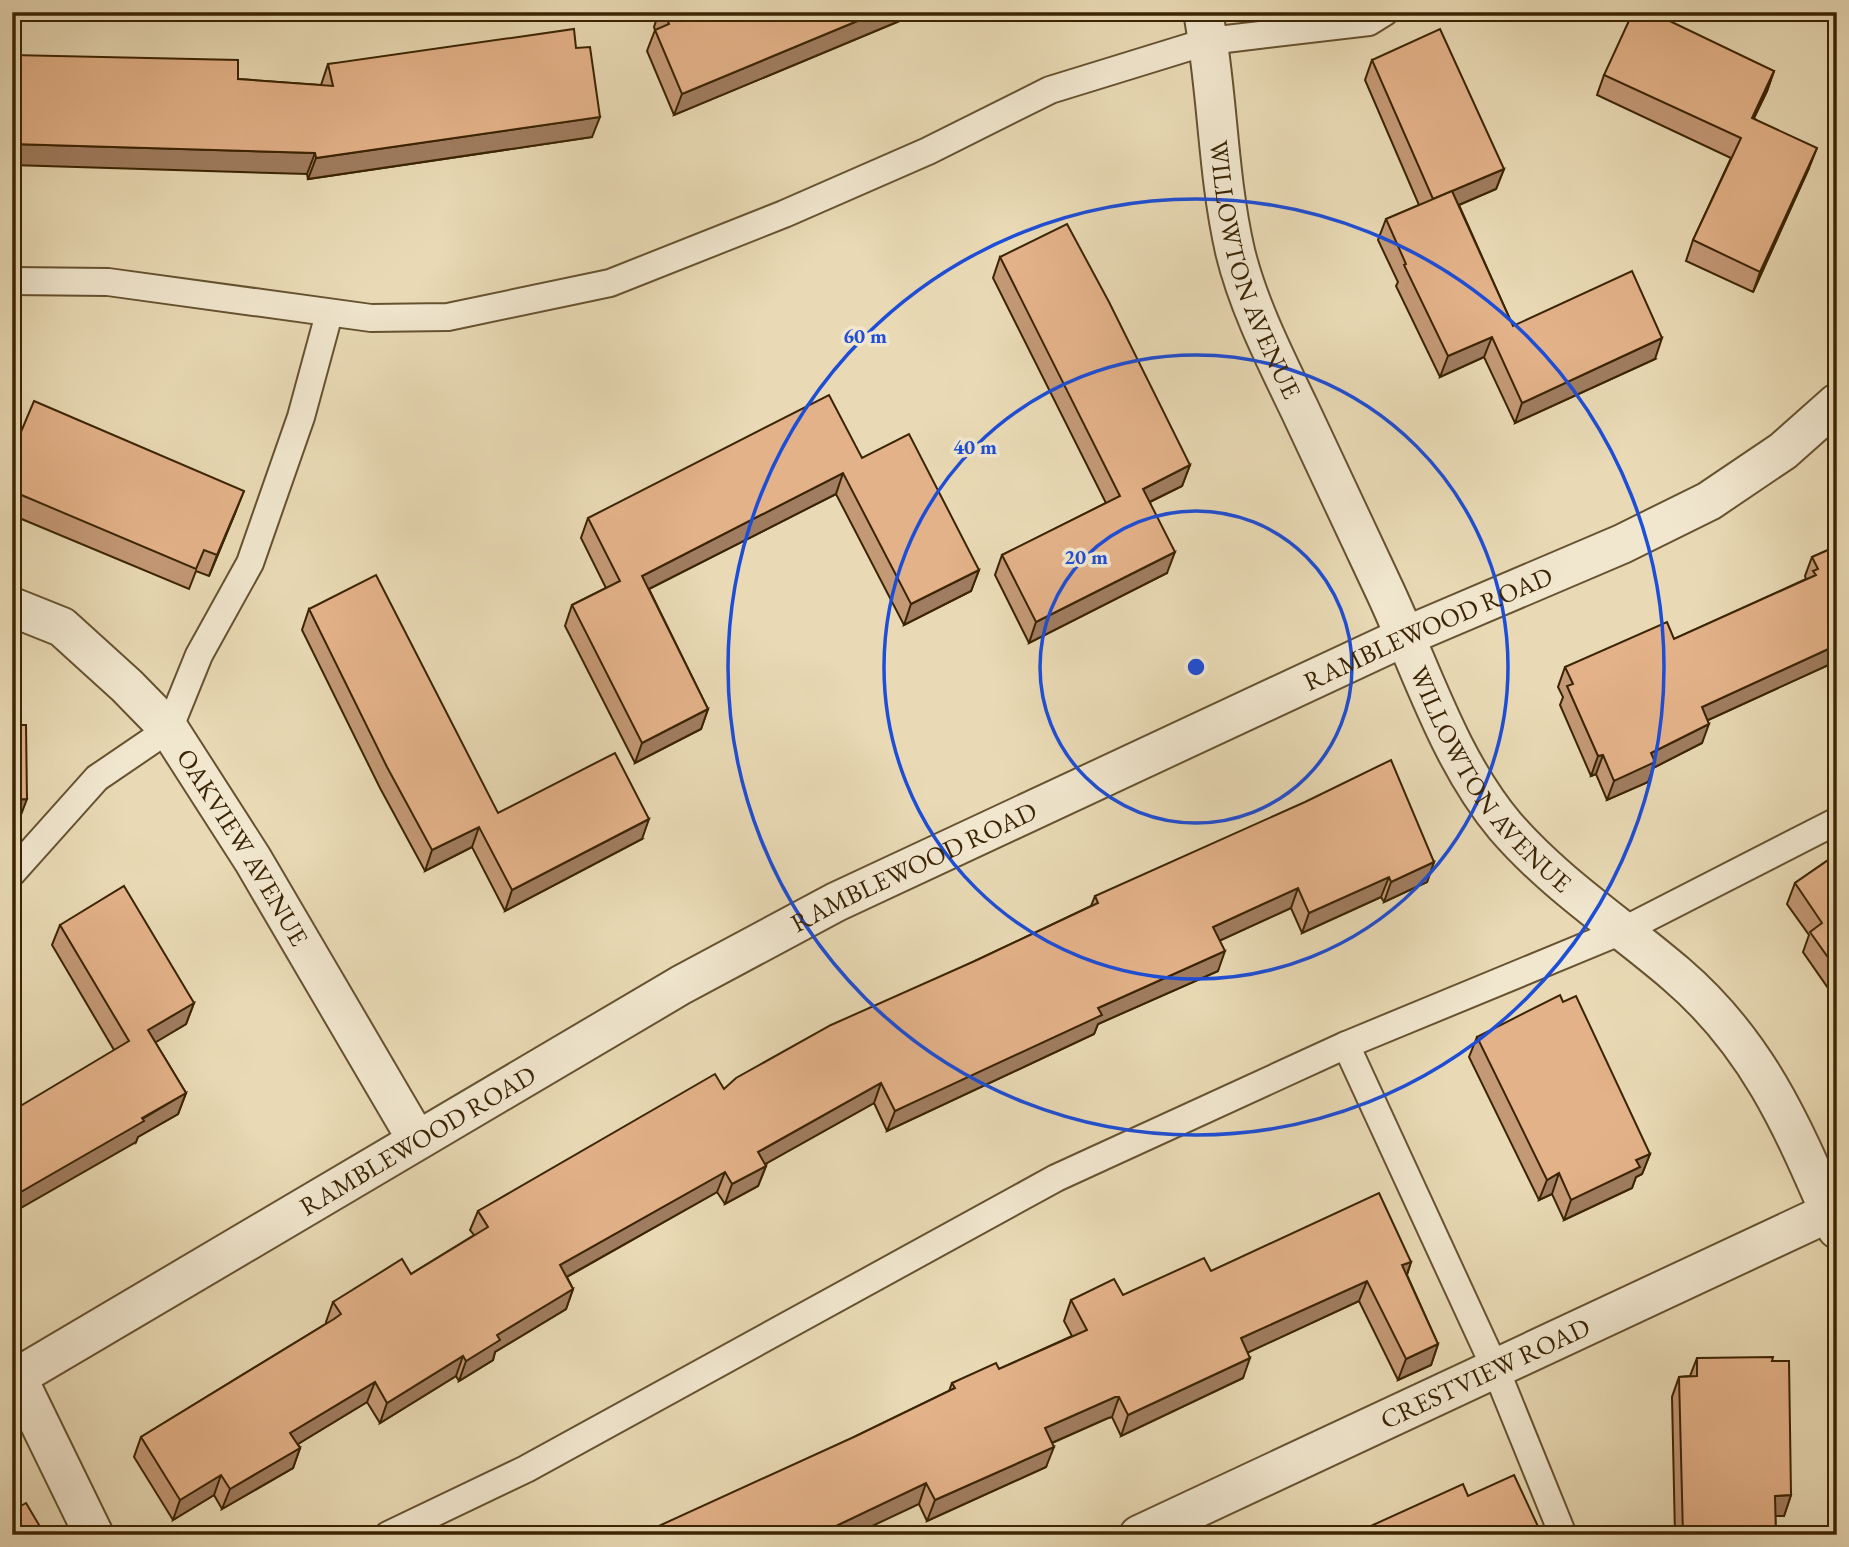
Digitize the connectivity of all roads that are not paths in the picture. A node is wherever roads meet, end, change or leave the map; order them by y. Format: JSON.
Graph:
{"nodes":[{"id":1,"x":1385,"y":12,"type":"edge"},
{"id":2,"x":1206,"y":27,"type":"edge"},
{"id":3,"x":12,"y":281,"type":"edge"},
{"id":4,"x":329,"y":314,"type":"junction"},
{"id":5,"x":1837,"y":403,"type":"edge"},
{"id":6,"x":12,"y":607,"type":"edge"},
{"id":7,"x":1406,"y":636,"type":"junction"},
{"id":8,"x":169,"y":729,"type":"junction"},
{"id":9,"x":1837,"y":821,"type":"edge"},
{"id":10,"x":12,"y":873,"type":"edge"},
{"id":11,"x":1622,"y":931,"type":"junction"},
{"id":12,"x":1346,"y":1045,"type":"junction"},
{"id":13,"x":417,"y":1140,"type":"junction"},
{"id":14,"x":1833,"y":1220,"type":"edge"},
{"id":15,"x":1496,"y":1370,"type":"junction"},
{"id":16,"x":15,"y":1379,"type":"edge"},
{"id":17,"x":94,"y":1535,"type":"edge"},
{"id":18,"x":388,"y":1535,"type":"edge"},
{"id":19,"x":1139,"y":1535,"type":"edge"},
{"id":20,"x":1563,"y":1535,"type":"edge"}],
"edges":[{"from":1,"to":2,"type":"lane"},
{"from":2,"to":4,"type":"lane"},
{"from":2,"to":7,"type":"street","name":"WILLOWTON AVENUE"},
{"from":3,"to":4,"type":"lane"},
{"from":4,"to":8,"type":"lane"},
{"from":5,"to":7,"type":"street","name":"RAMBLEWOOD ROAD"},
{"from":6,"to":8,"type":"street","name":"OAKVIEW AVENUE"},
{"from":7,"to":11,"type":"street","name":"WILLOWTON AVENUE"},
{"from":7,"to":13,"type":"street","name":"RAMBLEWOOD ROAD"},
{"from":8,"to":10,"type":"lane"},
{"from":8,"to":13,"type":"street","name":"OAKVIEW AVENUE"},
{"from":9,"to":11,"type":"lane"},
{"from":11,"to":12,"type":"lane"},
{"from":11,"to":14,"type":"street","name":"WILLOWTON AVENUE"},
{"from":12,"to":15,"type":"lane"},
{"from":12,"to":18,"type":"lane"},
{"from":13,"to":16,"type":"street","name":"RAMBLEWOOD ROAD"},
{"from":14,"to":15,"type":"street","name":"CRESTVIEW ROAD"},
{"from":15,"to":19,"type":"street","name":"CRESTVIEW ROAD"},
{"from":15,"to":20,"type":"lane"},
{"from":16,"to":17,"type":"street"}]}
